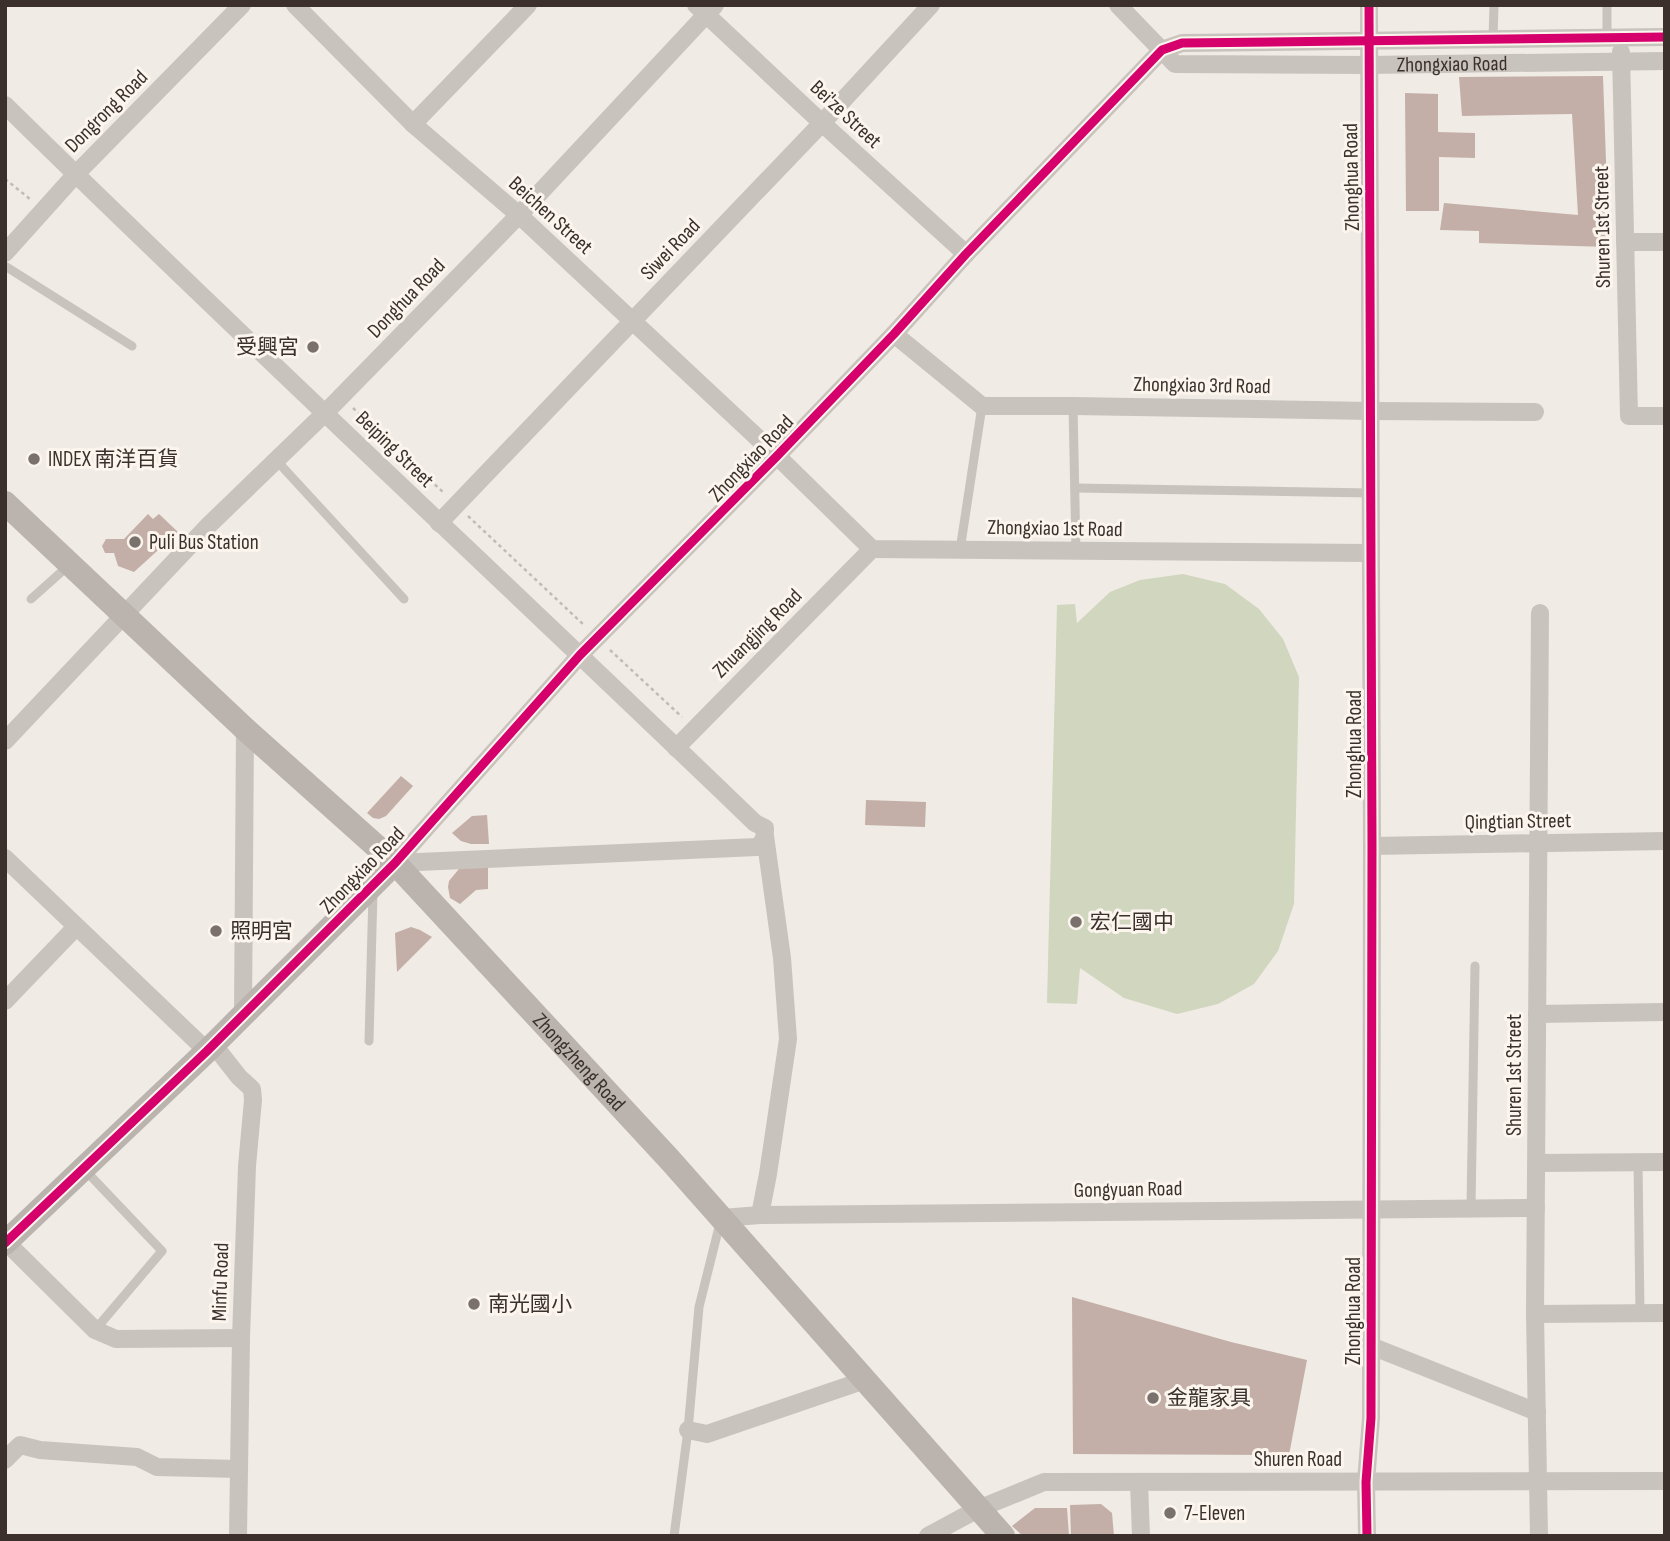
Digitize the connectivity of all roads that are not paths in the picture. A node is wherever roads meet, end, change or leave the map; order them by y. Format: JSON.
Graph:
{"nodes":[{"id":1,"x":242,"y":5,"type":"edge"},
{"id":2,"x":295,"y":5,"type":"edge"},
{"id":3,"x":528,"y":5,"type":"edge"},
{"id":4,"x":931,"y":5,"type":"edge"},
{"id":5,"x":1118,"y":5,"type":"edge"},
{"id":6,"x":1368,"y":5,"type":"edge"},
{"id":7,"x":1494,"y":5,"type":"edge"},
{"id":8,"x":1606,"y":5,"type":"edge"},
{"id":9,"x":706,"y":8,"type":"edge"},
{"id":10,"x":1665,"y":37,"type":"edge"},
{"id":11,"x":1614,"y":38,"type":"junction"},
{"id":12,"x":1493,"y":39,"type":"junction"},
{"id":13,"x":1367,"y":40,"type":"junction"},
{"id":14,"x":1162,"y":50,"type":"junction"},
{"id":15,"x":1665,"y":61,"type":"edge"},
{"id":16,"x":1621,"y":62,"type":"junction"},
{"id":17,"x":1368,"y":65,"type":"junction"},
{"id":18,"x":5,"y":105,"type":"edge"},
{"id":19,"x":822,"y":123,"type":"junction"},
{"id":20,"x":413,"y":124,"type":"junction"},
{"id":21,"x":76,"y":174,"type":"junction"},
{"id":22,"x":519,"y":215,"type":"junction"},
{"id":23,"x":1625,"y":242,"type":"junction"},
{"id":24,"x":1665,"y":242,"type":"edge"},
{"id":25,"x":5,"y":253,"type":"edge"},
{"id":26,"x":966,"y":254,"type":"junction"},
{"id":27,"x":5,"y":266,"type":"edge"},
{"id":28,"x":632,"y":321,"type":"junction"},
{"id":29,"x":894,"y":334,"type":"junction"},
{"id":30,"x":132,"y":346,"type":"dead end"},
{"id":31,"x":982,"y":406,"type":"junction"},
{"id":32,"x":1073,"y":406,"type":"junction"},
{"id":33,"x":1371,"y":411,"type":"junction"},
{"id":34,"x":1535,"y":412,"type":"dead end"},
{"id":35,"x":325,"y":413,"type":"junction"},
{"id":36,"x":1665,"y":416,"type":"edge"},
{"id":37,"x":777,"y":456,"type":"junction"},
{"id":38,"x":276,"y":460,"type":"junction"},
{"id":39,"x":1075,"y":488,"type":"junction"},
{"id":40,"x":1371,"y":493,"type":"junction"},
{"id":41,"x":5,"y":503,"type":"edge"},
{"id":42,"x":439,"y":523,"type":"junction"},
{"id":43,"x":872,"y":549,"type":"junction"},
{"id":44,"x":960,"y":550,"type":"junction"},
{"id":45,"x":1076,"y":551,"type":"junction"},
{"id":46,"x":1370,"y":554,"type":"junction"},
{"id":47,"x":69,"y":565,"type":"junction"},
{"id":48,"x":404,"y":598,"type":"dead end"},
{"id":49,"x":31,"y":599,"type":"dead end"},
{"id":50,"x":1540,"y":613,"type":"dead end"},
{"id":51,"x":124,"y":616,"type":"junction"},
{"id":52,"x":580,"y":655,"type":"junction"},
{"id":53,"x":244,"y":729,"type":"junction"},
{"id":54,"x":5,"y":741,"type":"edge"},
{"id":55,"x":676,"y":748,"type":"junction"},
{"id":56,"x":760,"y":830,"type":"junction"},
{"id":57,"x":1665,"y":841,"type":"edge"},
{"id":58,"x":1539,"y":843,"type":"junction"},
{"id":59,"x":1372,"y":846,"type":"junction"},
{"id":60,"x":5,"y":859,"type":"edge"},
{"id":61,"x":395,"y":863,"type":"junction"},
{"id":62,"x":374,"y":884,"type":"junction"},
{"id":63,"x":76,"y":927,"type":"junction"},
{"id":64,"x":1475,"y":967,"type":"dead end"},
{"id":65,"x":5,"y":1001,"type":"edge"},
{"id":66,"x":1665,"y":1012,"type":"edge"},
{"id":67,"x":243,"y":1014,"type":"junction"},
{"id":68,"x":1537,"y":1014,"type":"junction"},
{"id":69,"x":369,"y":1041,"type":"dead end"},
{"id":70,"x":210,"y":1048,"type":"junction"},
{"id":71,"x":1638,"y":1162,"type":"junction"},
{"id":72,"x":1665,"y":1162,"type":"edge"},
{"id":73,"x":1537,"y":1163,"type":"junction"},
{"id":74,"x":83,"y":1168,"type":"junction"},
{"id":75,"x":1471,"y":1207,"type":"junction"},
{"id":76,"x":1536,"y":1208,"type":"junction"},
{"id":77,"x":1370,"y":1209,"type":"junction"},
{"id":78,"x":761,"y":1215,"type":"junction"},
{"id":79,"x":722,"y":1218,"type":"junction"},
{"id":80,"x":6,"y":1242,"type":"edge"},
{"id":81,"x":1640,"y":1313,"type":"junction"},
{"id":82,"x":1665,"y":1313,"type":"edge"},
{"id":83,"x":1535,"y":1314,"type":"junction"},
{"id":84,"x":95,"y":1330,"type":"junction"},
{"id":85,"x":241,"y":1338,"type":"junction"},
{"id":86,"x":1371,"y":1346,"type":"junction"},
{"id":87,"x":865,"y":1380,"type":"junction"},
{"id":88,"x":1537,"y":1412,"type":"junction"},
{"id":89,"x":688,"y":1430,"type":"junction"},
{"id":90,"x":5,"y":1460,"type":"edge"},
{"id":91,"x":239,"y":1469,"type":"junction"},
{"id":92,"x":1665,"y":1481,"type":"edge"},
{"id":93,"x":1139,"y":1482,"type":"junction"},
{"id":94,"x":1366,"y":1482,"type":"junction"},
{"id":95,"x":1538,"y":1482,"type":"junction"},
{"id":96,"x":978,"y":1508,"type":"junction"},
{"id":97,"x":238,"y":1536,"type":"edge"},
{"id":98,"x":674,"y":1536,"type":"edge"},
{"id":99,"x":928,"y":1536,"type":"edge"},
{"id":100,"x":1003,"y":1536,"type":"edge"},
{"id":101,"x":1141,"y":1536,"type":"edge"},
{"id":102,"x":1367,"y":1536,"type":"edge"},
{"id":103,"x":1539,"y":1536,"type":"edge"}],
"edges":[{"from":1,"to":21,"type":"street","name":"Dongrong Road"},
{"from":2,"to":20,"type":"street","name":"Beichen Street"},
{"from":3,"to":20,"type":"street"},
{"from":4,"to":19,"type":"street","name":"Siwei Road"},
{"from":5,"to":14,"type":"street"},
{"from":6,"to":13,"type":"street","name":"Zhonghua Road"},
{"from":7,"to":12,"type":"lane"},
{"from":8,"to":11,"type":"lane"},
{"from":9,"to":19,"type":"street","name":"Bei'ze Street"},
{"from":9,"to":22,"type":"street","name":"Donghua Road"},
{"from":10,"to":11,"type":"street","name":"Zhongxiao Road"},
{"from":11,"to":12,"type":"street","name":"Zhongxiao Road"},
{"from":11,"to":16,"type":"street","name":"Shuren 1st Street"},
{"from":12,"to":13,"type":"street","name":"Zhongxiao Road"},
{"from":13,"to":14,"type":"street","name":"Zhongxiao Road"},
{"from":13,"to":17,"type":"street","name":"Zhonghua Road"},
{"from":14,"to":17,"type":"street","name":"Zhongxiao Road"},
{"from":14,"to":26,"type":"street","name":"Zhongxiao Road"},
{"from":15,"to":16,"type":"street","name":"Zhongxiao Road"},
{"from":16,"to":17,"type":"street","name":"Zhongxiao Road"},
{"from":16,"to":23,"type":"street","name":"Shuren 1st Street"},
{"from":17,"to":33,"type":"street","name":"Zhonghua Road"},
{"from":18,"to":21,"type":"street","name":"Beiping Street"},
{"from":19,"to":26,"type":"street","name":"Bei'ze Street"},
{"from":19,"to":28,"type":"street","name":"Siwei Road"},
{"from":20,"to":22,"type":"street","name":"Beichen Street"},
{"from":21,"to":25,"type":"street","name":"Dongrong Road"},
{"from":21,"to":35,"type":"street","name":"Beiping Street"},
{"from":22,"to":28,"type":"street","name":"Beichen Street"},
{"from":22,"to":35,"type":"street","name":"Donghua Road"},
{"from":23,"to":24,"type":"street"},
{"from":23,"to":36,"type":"street","name":"Shuren 1st Street"},
{"from":26,"to":29,"type":"street","name":"Zhongxiao Road"},
{"from":27,"to":30,"type":"lane"},
{"from":28,"to":37,"type":"street","name":"Beichen Street"},
{"from":28,"to":42,"type":"street","name":"Siwei Road"},
{"from":29,"to":31,"type":"street"},
{"from":29,"to":37,"type":"street","name":"Zhongxiao Road"},
{"from":31,"to":32,"type":"street","name":"Zhongxiao 3rd Road"},
{"from":31,"to":44,"type":"lane"},
{"from":32,"to":33,"type":"street","name":"Zhongxiao 3rd Road"},
{"from":32,"to":39,"type":"lane"},
{"from":33,"to":34,"type":"street","name":"Zhongxiao 3rd Road"},
{"from":33,"to":40,"type":"street","name":"Zhonghua Road"},
{"from":35,"to":38,"type":"street","name":"Donghua Road"},
{"from":35,"to":42,"type":"street","name":"Beiping Street"},
{"from":37,"to":43,"type":"street"},
{"from":37,"to":52,"type":"street","name":"Zhongxiao Road"},
{"from":38,"to":48,"type":"lane"},
{"from":38,"to":51,"type":"street","name":"Donghua Road"},
{"from":39,"to":40,"type":"lane"},
{"from":39,"to":45,"type":"lane"},
{"from":40,"to":46,"type":"street","name":"Zhonghua Road"},
{"from":41,"to":47,"type":"main road"},
{"from":42,"to":52,"type":"street","name":"Beiping Street"},
{"from":43,"to":44,"type":"street","name":"Zhongxiao 1st Road"},
{"from":43,"to":55,"type":"street","name":"Zhuangjing Road"},
{"from":44,"to":45,"type":"street","name":"Zhongxiao 1st Road"},
{"from":45,"to":46,"type":"street","name":"Zhongxiao 1st Road"},
{"from":46,"to":59,"type":"street","name":"Zhonghua Road"},
{"from":47,"to":49,"type":"lane"},
{"from":47,"to":51,"type":"main road","name":"Zhongzheng Road"},
{"from":50,"to":58,"type":"street","name":"Shuren 1st Street"},
{"from":51,"to":53,"type":"main road","name":"Zhongzheng Road"},
{"from":51,"to":54,"type":"street","name":"Donghua Road"},
{"from":52,"to":55,"type":"street","name":"Beiping Street"},
{"from":52,"to":61,"type":"street","name":"Zhongxiao Road"},
{"from":53,"to":61,"type":"main road","name":"Zhongzheng Road"},
{"from":53,"to":67,"type":"street"},
{"from":55,"to":56,"type":"street","name":"Beiping Street"},
{"from":56,"to":61,"type":"street"},
{"from":56,"to":78,"type":"street"},
{"from":57,"to":58,"type":"street","name":"Qingtian Street"},
{"from":58,"to":59,"type":"street","name":"Qingtian Street"},
{"from":58,"to":68,"type":"street","name":"Shuren 1st Street"},
{"from":59,"to":77,"type":"street","name":"Zhonghua Road"},
{"from":60,"to":63,"type":"street","name":"Minfu Road"},
{"from":61,"to":62,"type":"main road","name":"Zhongxiao Road"},
{"from":61,"to":79,"type":"main road","name":"Zhongzheng Road"},
{"from":62,"to":67,"type":"main road","name":"Zhongxiao Road"},
{"from":62,"to":69,"type":"lane"},
{"from":63,"to":65,"type":"street"},
{"from":63,"to":70,"type":"street","name":"Minfu Road"},
{"from":64,"to":75,"type":"lane"},
{"from":66,"to":68,"type":"street"},
{"from":67,"to":70,"type":"main road","name":"Zhongxiao Road"},
{"from":68,"to":73,"type":"street","name":"Shuren 1st Street"},
{"from":70,"to":74,"type":"main road","name":"Zhongxiao Road"},
{"from":70,"to":85,"type":"street","name":"Minfu Road"},
{"from":71,"to":72,"type":"street"},
{"from":71,"to":73,"type":"street"},
{"from":71,"to":81,"type":"lane"},
{"from":73,"to":76,"type":"street","name":"Shuren 1st Street"},
{"from":74,"to":80,"type":"main road","name":"Zhongxiao Road"},
{"from":74,"to":84,"type":"lane"},
{"from":75,"to":76,"type":"street","name":"Gongyuan Road"},
{"from":75,"to":77,"type":"street","name":"Gongyuan Road"},
{"from":76,"to":83,"type":"street","name":"Shuren 1st Street"},
{"from":77,"to":78,"type":"street","name":"Gongyuan Road"},
{"from":77,"to":86,"type":"street","name":"Zhonghua Road"},
{"from":78,"to":79,"type":"street","name":"Gongyuan Road"},
{"from":79,"to":87,"type":"main road","name":"Zhongzheng Road"},
{"from":79,"to":89,"type":"lane"},
{"from":80,"to":84,"type":"street"},
{"from":81,"to":82,"type":"street"},
{"from":81,"to":83,"type":"street"},
{"from":83,"to":88,"type":"street","name":"Shuren 1st Street"},
{"from":84,"to":85,"type":"street"},
{"from":85,"to":91,"type":"street","name":"Minfu Road"},
{"from":86,"to":88,"type":"street"},
{"from":86,"to":94,"type":"street","name":"Zhonghua Road"},
{"from":87,"to":89,"type":"street"},
{"from":87,"to":96,"type":"main road","name":"Zhongzheng Road"},
{"from":88,"to":95,"type":"street","name":"Shuren 1st Street"},
{"from":89,"to":98,"type":"lane"},
{"from":90,"to":91,"type":"street"},
{"from":91,"to":97,"type":"street","name":"Minfu Road"},
{"from":92,"to":95,"type":"street","name":"Shuren Road"},
{"from":93,"to":94,"type":"street","name":"Shuren Road"},
{"from":93,"to":96,"type":"street","name":"Shuren Road"},
{"from":93,"to":101,"type":"street"},
{"from":94,"to":95,"type":"street","name":"Shuren Road"},
{"from":94,"to":102,"type":"street","name":"Zhonghua Road"},
{"from":95,"to":103,"type":"street","name":"Shuren 1st Street"},
{"from":96,"to":99,"type":"street","name":"Shuren Road"},
{"from":96,"to":100,"type":"main road","name":"Zhongzheng Road"}]}
